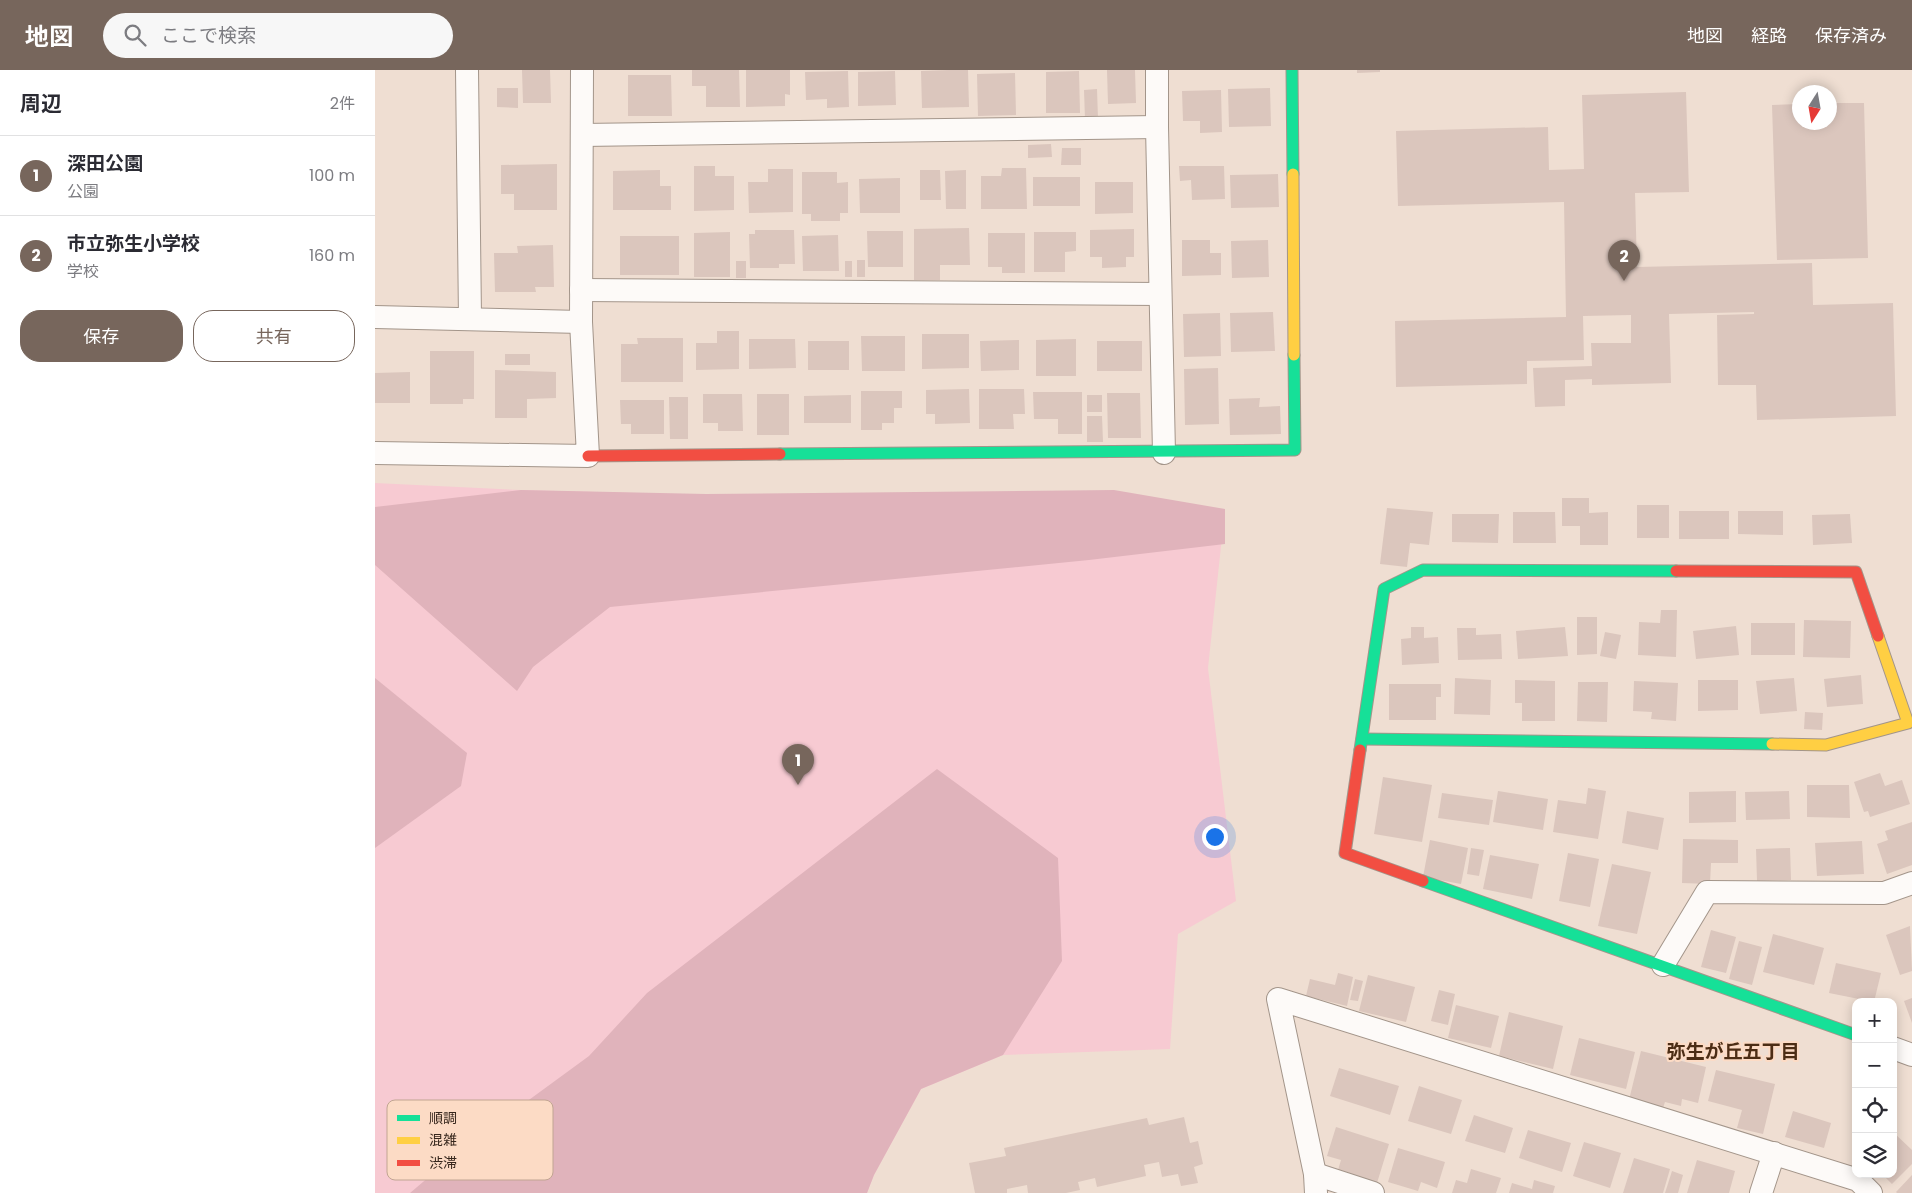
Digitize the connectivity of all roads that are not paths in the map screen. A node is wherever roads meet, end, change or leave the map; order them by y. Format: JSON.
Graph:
{"nodes":[{"id":1,"x":467,"y":70,"type":"edge"},
{"id":2,"x":582,"y":70,"type":"edge"},
{"id":3,"x":1157,"y":70,"type":"edge"},
{"id":4,"x":1292,"y":70,"type":"edge"},
{"id":5,"x":1157,"y":127,"type":"junction"},
{"id":6,"x":582,"y":135,"type":"junction"},
{"id":7,"x":581,"y":290,"type":"junction"},
{"id":8,"x":1160,"y":294,"type":"junction"},
{"id":9,"x":375,"y":317,"type":"edge"},
{"id":10,"x":470,"y":318,"type":"junction"},
{"id":11,"x":581,"y":322,"type":"junction"},
{"id":12,"x":1164,"y":452,"type":"junction"},
{"id":13,"x":375,"y":453,"type":"edge"},
{"id":14,"x":588,"y":456,"type":"junction"},
{"id":15,"x":1910,"y":722,"type":"edge"},
{"id":16,"x":1362,"y":738,"type":"junction"},
{"id":17,"x":1912,"y":883,"type":"edge"},
{"id":18,"x":1663,"y":965,"type":"junction"},
{"id":19,"x":1852,"y":1034,"type":"edge"},
{"id":20,"x":1897,"y":1049,"type":"edge"},
{"id":21,"x":1912,"y":1055,"type":"edge"},
{"id":22,"x":1774,"y":1153,"type":"junction"},
{"id":23,"x":1315,"y":1184,"type":"edge"},
{"id":24,"x":1373,"y":1193,"type":"edge"},
{"id":25,"x":1761,"y":1193,"type":"edge"},
{"id":26,"x":1871,"y":1193,"type":"edge"}],
"edges":[{"from":1,"to":10,"type":"street"},
{"from":2,"to":6,"type":"street"},
{"from":3,"to":5,"type":"street"},
{"from":4,"to":12,"type":"street"},
{"from":5,"to":6,"type":"street"},
{"from":5,"to":8,"type":"street"},
{"from":6,"to":7,"type":"street"},
{"from":7,"to":8,"type":"street"},
{"from":7,"to":11,"type":"street"},
{"from":8,"to":12,"type":"street"},
{"from":9,"to":10,"type":"street"},
{"from":10,"to":11,"type":"street"},
{"from":11,"to":14,"type":"street"},
{"from":12,"to":14,"type":"street"},
{"from":13,"to":14,"type":"street"},
{"from":15,"to":16,"type":"street"},
{"from":15,"to":16,"type":"street"},
{"from":16,"to":18,"type":"street"},
{"from":17,"to":18,"type":"street"},
{"from":18,"to":19,"type":"street"},
{"from":20,"to":21,"type":"street"},
{"from":22,"to":23,"type":"street"},
{"from":22,"to":25,"type":"street"},
{"from":22,"to":26,"type":"street"},
{"from":23,"to":24,"type":"street"}]}
